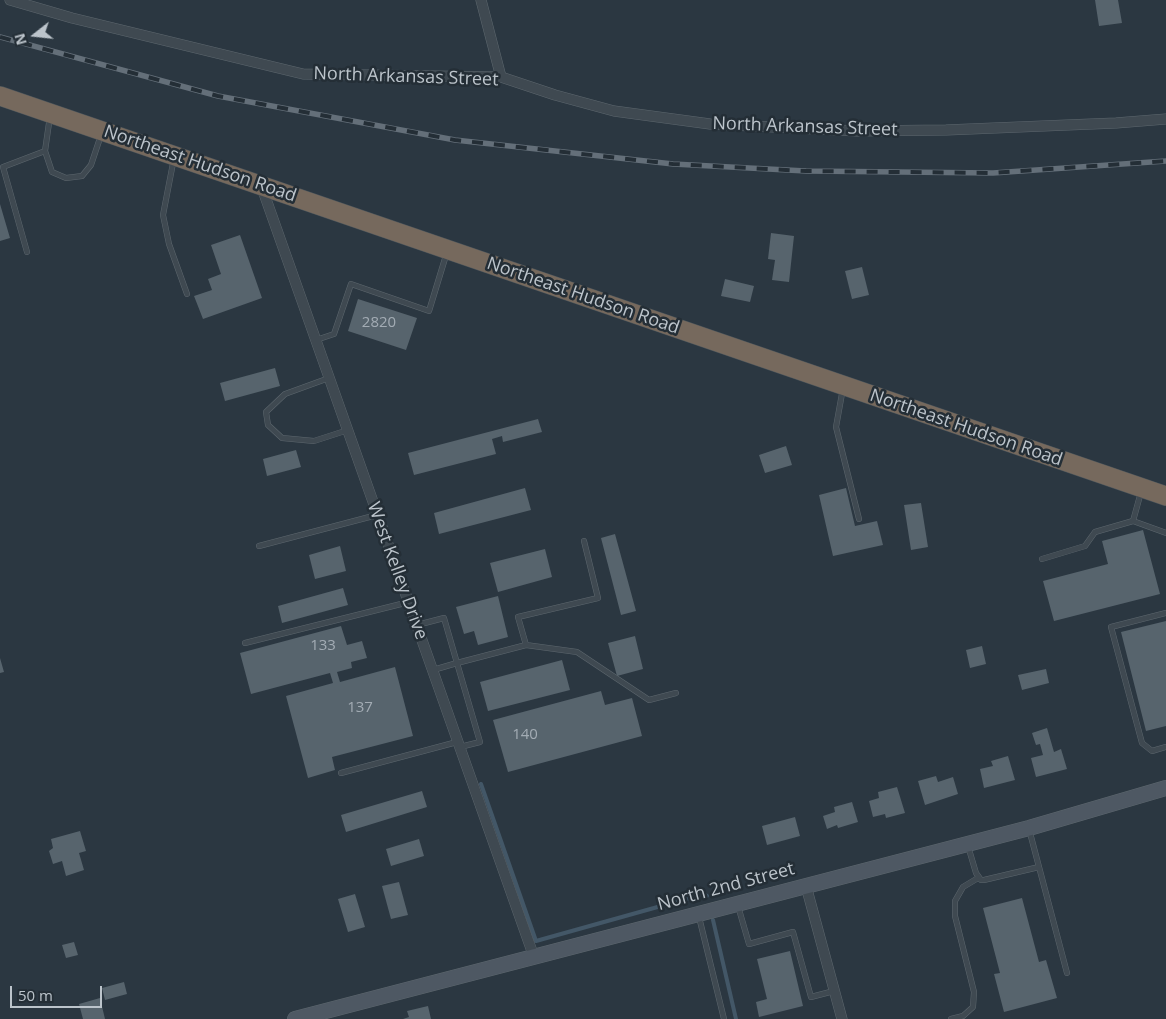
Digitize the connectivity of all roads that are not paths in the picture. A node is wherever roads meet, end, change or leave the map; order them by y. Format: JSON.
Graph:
{"nodes":[{"id":1,"x":10,"y":0,"type":"edge"},
{"id":2,"x":481,"y":0,"type":"edge"},
{"id":3,"x":501,"y":77,"type":"junction"},
{"id":4,"x":0,"y":96,"type":"edge"},
{"id":5,"x":50,"y":113,"type":"junction"},
{"id":6,"x":1166,"y":119,"type":"edge"},
{"id":7,"x":102,"y":131,"type":"junction"},
{"id":8,"x":45,"y":151,"type":"junction"},
{"id":9,"x":174,"y":155,"type":"junction"},
{"id":10,"x":261,"y":185,"type":"junction"},
{"id":11,"x":448,"y":249,"type":"junction"},
{"id":12,"x":26,"y":252,"type":"dead end"},
{"id":13,"x":187,"y":294,"type":"dead end"},
{"id":14,"x":316,"y":340,"type":"junction"},
{"id":15,"x":329,"y":378,"type":"junction"},
{"id":16,"x":843,"y":385,"type":"junction"},
{"id":17,"x":348,"y":430,"type":"junction"},
{"id":18,"x":1142,"y":488,"type":"junction"},
{"id":19,"x":1166,"y":496,"type":"edge"},
{"id":20,"x":378,"y":515,"type":"junction"},
{"id":21,"x":859,"y":519,"type":"dead end"},
{"id":22,"x":1133,"y":521,"type":"junction"},
{"id":23,"x":1166,"y":533,"type":"edge"},
{"id":24,"x":584,"y":541,"type":"dead end"},
{"id":25,"x":259,"y":546,"type":"dead end"},
{"id":26,"x":1042,"y":559,"type":"dead end"},
{"id":27,"x":408,"y":602,"type":"junction"},
{"id":28,"x":1166,"y":613,"type":"edge"},
{"id":29,"x":417,"y":625,"type":"junction"},
{"id":30,"x":244,"y":643,"type":"dead end"},
{"id":31,"x":526,"y":645,"type":"junction"},
{"id":32,"x":457,"y":663,"type":"junction"},
{"id":33,"x":433,"y":670,"type":"junction"},
{"id":34,"x":676,"y":693,"type":"dead end"},
{"id":35,"x":459,"y":744,"type":"junction"},
{"id":36,"x":1166,"y":747,"type":"edge"},
{"id":37,"x":341,"y":773,"type":"dead end"},
{"id":38,"x":1166,"y":788,"type":"edge"},
{"id":39,"x":1029,"y":828,"type":"junction"},
{"id":40,"x":968,"y":844,"type":"junction"},
{"id":41,"x":1039,"y":867,"type":"junction"},
{"id":42,"x":978,"y":878,"type":"junction"},
{"id":43,"x":806,"y":886,"type":"junction"},
{"id":44,"x":738,"y":904,"type":"junction"},
{"id":45,"x":698,"y":914,"type":"junction"},
{"id":46,"x":534,"y":957,"type":"junction"},
{"id":47,"x":1067,"y":973,"type":"dead end"},
{"id":48,"x":834,"y":991,"type":"junction"},
{"id":49,"x":295,"y":1019,"type":"edge"},
{"id":50,"x":724,"y":1019,"type":"edge"},
{"id":51,"x":842,"y":1019,"type":"edge"},
{"id":52,"x":951,"y":1019,"type":"edge"}],
"edges":[{"from":1,"to":3,"type":"street","name":"North Arkansas Street"},
{"from":2,"to":3,"type":"street"},
{"from":3,"to":6,"type":"street","name":"North Arkansas Street"},
{"from":4,"to":5,"type":"highway","name":"Northeast Hudson Road"},
{"from":5,"to":7,"type":"highway","name":"Northeast Hudson Road"},
{"from":5,"to":8,"type":"lane"},
{"from":7,"to":8,"type":"lane"},
{"from":7,"to":9,"type":"highway","name":"Northeast Hudson Road"},
{"from":8,"to":12,"type":"lane"},
{"from":9,"to":10,"type":"highway","name":"Northeast Hudson Road"},
{"from":9,"to":13,"type":"lane"},
{"from":10,"to":11,"type":"highway","name":"Northeast Hudson Road"},
{"from":10,"to":14,"type":"street","name":"West Kelley Drive"},
{"from":11,"to":14,"type":"lane"},
{"from":11,"to":16,"type":"highway","name":"Northeast Hudson Road"},
{"from":14,"to":15,"type":"street","name":"West Kelley Drive"},
{"from":15,"to":17,"type":"street","name":"West Kelley Drive"},
{"from":15,"to":17,"type":"lane"},
{"from":16,"to":18,"type":"highway","name":"Northeast Hudson Road"},
{"from":16,"to":21,"type":"lane"},
{"from":17,"to":20,"type":"street","name":"West Kelley Drive"},
{"from":18,"to":19,"type":"highway","name":"Northeast Hudson Road"},
{"from":18,"to":22,"type":"lane"},
{"from":20,"to":25,"type":"lane"},
{"from":20,"to":27,"type":"street","name":"West Kelley Drive"},
{"from":22,"to":23,"type":"lane"},
{"from":22,"to":26,"type":"lane"},
{"from":24,"to":31,"type":"lane"},
{"from":27,"to":29,"type":"street","name":"West Kelley Drive"},
{"from":27,"to":30,"type":"lane"},
{"from":28,"to":36,"type":"lane"},
{"from":29,"to":32,"type":"lane"},
{"from":29,"to":33,"type":"street","name":"West Kelley Drive"},
{"from":31,"to":32,"type":"lane"},
{"from":31,"to":34,"type":"lane"},
{"from":32,"to":33,"type":"lane"},
{"from":32,"to":35,"type":"lane"},
{"from":33,"to":35,"type":"street","name":"West Kelley Drive"},
{"from":35,"to":37,"type":"lane"},
{"from":35,"to":46,"type":"street","name":"West Kelley Drive"},
{"from":38,"to":39,"type":"main road","name":"North 2nd Street"},
{"from":39,"to":40,"type":"main road","name":"North 2nd Street"},
{"from":39,"to":41,"type":"lane"},
{"from":40,"to":42,"type":"lane"},
{"from":40,"to":43,"type":"main road","name":"North 2nd Street"},
{"from":41,"to":42,"type":"lane"},
{"from":41,"to":47,"type":"lane"},
{"from":42,"to":52,"type":"lane"},
{"from":43,"to":44,"type":"main road","name":"North 2nd Street"},
{"from":43,"to":48,"type":"street"},
{"from":44,"to":45,"type":"main road","name":"North 2nd Street"},
{"from":44,"to":48,"type":"lane"},
{"from":45,"to":46,"type":"main road","name":"North 2nd Street"},
{"from":45,"to":50,"type":"lane"},
{"from":46,"to":49,"type":"main road","name":"North 2nd Street"},
{"from":48,"to":51,"type":"street"}]}
